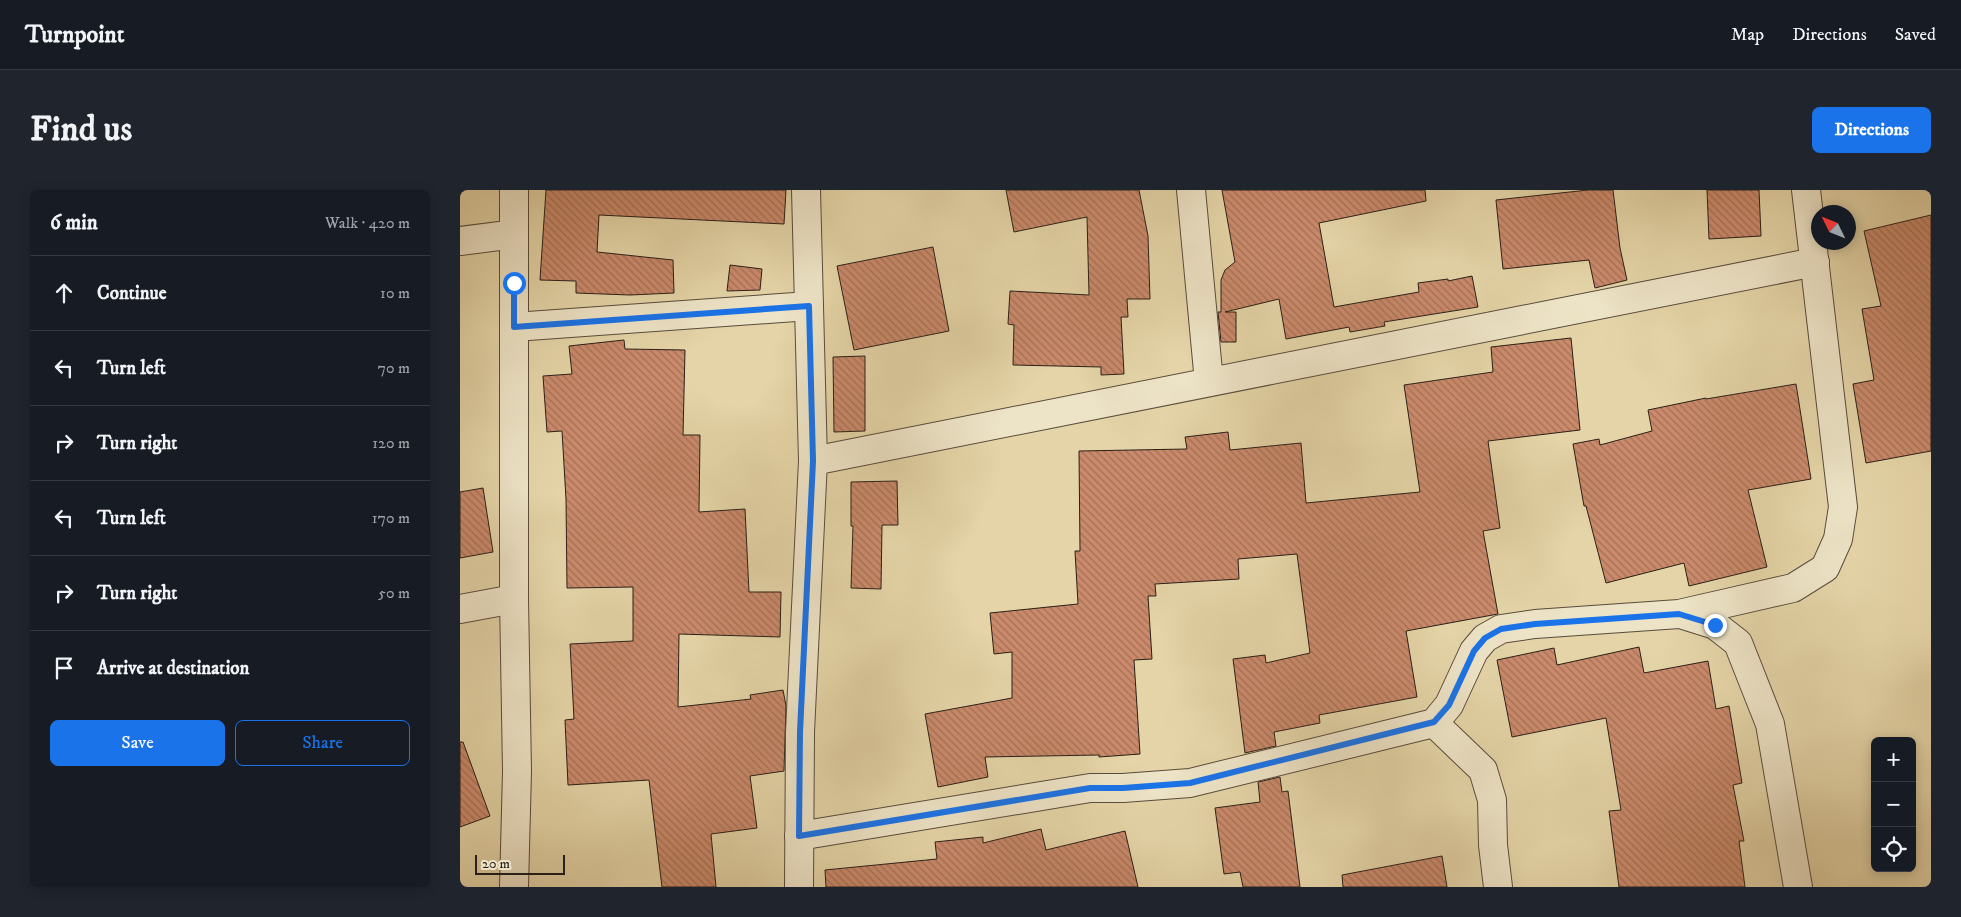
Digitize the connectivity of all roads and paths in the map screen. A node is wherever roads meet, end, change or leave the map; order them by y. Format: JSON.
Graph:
{"nodes":[{"id":1,"x":514,"y":190,"type":"edge"},
{"id":2,"x":806,"y":190,"type":"edge"},
{"id":3,"x":1191,"y":190,"type":"edge"},
{"id":4,"x":1806,"y":190,"type":"edge"},
{"id":5,"x":514,"y":234,"type":"junction"},
{"id":6,"x":460,"y":241,"type":"edge"},
{"id":7,"x":1815,"y":262,"type":"junction"},
{"id":8,"x":809,"y":306,"type":"junction"},
{"id":9,"x":514,"y":327,"type":"junction"},
{"id":10,"x":1209,"y":382,"type":"junction"},
{"id":11,"x":813,"y":461,"type":"junction"},
{"id":12,"x":514,"y":599,"type":"junction"},
{"id":13,"x":460,"y":609,"type":"edge"},
{"id":14,"x":1679,"y":614,"type":"junction"},
{"id":15,"x":1434,"y":722,"type":"junction"},
{"id":16,"x":799,"y":836,"type":"junction"},
{"id":17,"x":514,"y":887,"type":"edge"},
{"id":18,"x":799,"y":887,"type":"edge"},
{"id":19,"x":1498,"y":887,"type":"edge"},
{"id":20,"x":1798,"y":887,"type":"edge"}],
"edges":[{"from":1,"to":5,"type":"street"},
{"from":2,"to":8,"type":"street"},
{"from":3,"to":10,"type":"street"},
{"from":4,"to":7,"type":"street"},
{"from":5,"to":6,"type":"street"},
{"from":5,"to":9,"type":"street"},
{"from":7,"to":10,"type":"street"},
{"from":7,"to":14,"type":"street"},
{"from":8,"to":9,"type":"street"},
{"from":8,"to":11,"type":"street"},
{"from":9,"to":12,"type":"street"},
{"from":10,"to":11,"type":"street"},
{"from":11,"to":16,"type":"street"},
{"from":12,"to":13,"type":"street"},
{"from":12,"to":17,"type":"street"},
{"from":14,"to":15,"type":"street"},
{"from":14,"to":20,"type":"street"},
{"from":15,"to":16,"type":"street"},
{"from":15,"to":19,"type":"street"},
{"from":16,"to":18,"type":"street"}]}
